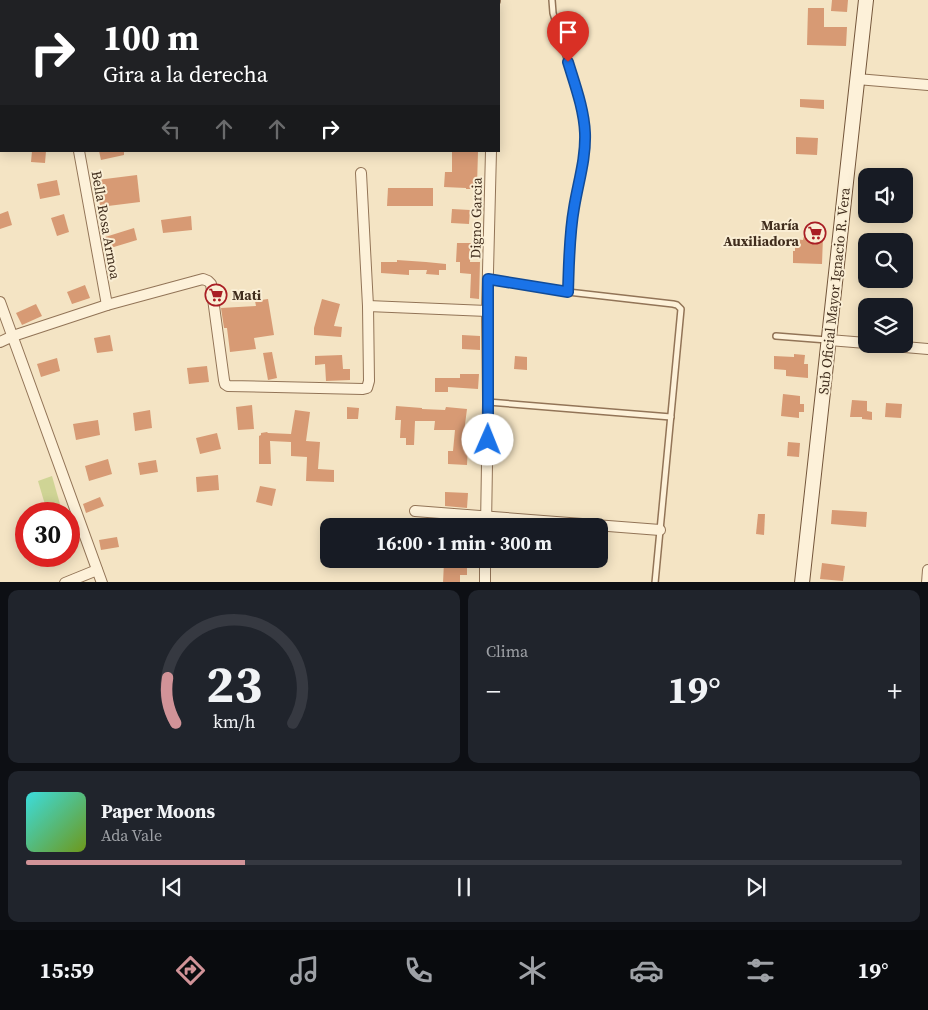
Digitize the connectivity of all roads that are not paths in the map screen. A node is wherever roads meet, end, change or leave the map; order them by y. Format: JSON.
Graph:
{"nodes":[{"id":1,"x":552,"y":0,"type":"edge"},
{"id":2,"x":866,"y":0,"type":"edge"},
{"id":3,"x":857,"y":79,"type":"junction"},
{"id":4,"x":928,"y":85,"type":"edge"},
{"id":5,"x":79,"y":152,"type":"edge"},
{"id":6,"x":491,"y":152,"type":"edge"},
{"id":7,"x":361,"y":173,"type":"dead end"},
{"id":8,"x":488,"y":279,"type":"junction"},
{"id":9,"x":568,"y":292,"type":"junction"},
{"id":10,"x":0,"y":302,"type":"edge"},
{"id":11,"x":107,"y":305,"type":"junction"},
{"id":12,"x":368,"y":306,"type":"junction"},
{"id":13,"x":487,"y":311,"type":"junction"},
{"id":14,"x":13,"y":336,"type":"junction"},
{"id":15,"x":776,"y":336,"type":"dead end"},
{"id":16,"x":829,"y":340,"type":"junction"},
{"id":17,"x":0,"y":342,"type":"edge"},
{"id":18,"x":858,"y":342,"type":"edge"},
{"id":19,"x":913,"y":348,"type":"edge"},
{"id":20,"x":928,"y":349,"type":"edge"},
{"id":21,"x":488,"y":402,"type":"junction"},
{"id":22,"x":671,"y":417,"type":"junction"},
{"id":23,"x":414,"y":511,"type":"dead end"},
{"id":24,"x":460,"y":518,"type":"edge"},
{"id":25,"x":486,"y":518,"type":"edge"},
{"id":26,"x":608,"y":528,"type":"edge"},
{"id":27,"x":660,"y":530,"type":"junction"},
{"id":28,"x":485,"y":568,"type":"edge"},
{"id":29,"x":98,"y":570,"type":"junction"},
{"id":30,"x":928,"y":570,"type":"edge"},
{"id":31,"x":65,"y":582,"type":"edge"},
{"id":32,"x":102,"y":582,"type":"edge"},
{"id":33,"x":485,"y":582,"type":"edge"},
{"id":34,"x":655,"y":582,"type":"edge"},
{"id":35,"x":802,"y":582,"type":"edge"},
{"id":36,"x":927,"y":582,"type":"edge"}],
"edges":[{"from":1,"to":9,"type":"lane"},
{"from":2,"to":3,"type":"street","name":"Sub Oficial Mayor Ignacio R. Vera"},
{"from":3,"to":4,"type":"street"},
{"from":3,"to":16,"type":"street","name":"Sub Oficial Mayor Ignacio R. Vera"},
{"from":5,"to":11,"type":"street","name":"Bella Rosa Armoa"},
{"from":6,"to":8,"type":"street","name":"Digno Garcia"},
{"from":7,"to":12,"type":"street"},
{"from":8,"to":9,"type":"lane"},
{"from":8,"to":13,"type":"street","name":"Digno Garcia"},
{"from":9,"to":22,"type":"lane"},
{"from":10,"to":14,"type":"street"},
{"from":11,"to":12,"type":"street"},
{"from":11,"to":14,"type":"street"},
{"from":12,"to":13,"type":"street"},
{"from":13,"to":21,"type":"street","name":"Digno Garcia"},
{"from":14,"to":17,"type":"street"},
{"from":14,"to":29,"type":"street"},
{"from":15,"to":16,"type":"lane"},
{"from":16,"to":18,"type":"street"},
{"from":16,"to":35,"type":"street","name":"Sub Oficial Mayor Ignacio R. Vera"},
{"from":19,"to":20,"type":"street"},
{"from":21,"to":22,"type":"lane"},
{"from":21,"to":25,"type":"street","name":"Digno Garcia"},
{"from":22,"to":27,"type":"lane"},
{"from":23,"to":24,"type":"street"},
{"from":26,"to":27,"type":"street"},
{"from":27,"to":34,"type":"lane"},
{"from":28,"to":33,"type":"street"},
{"from":29,"to":31,"type":"street"},
{"from":29,"to":32,"type":"street"},
{"from":30,"to":36,"type":"street"}]}
